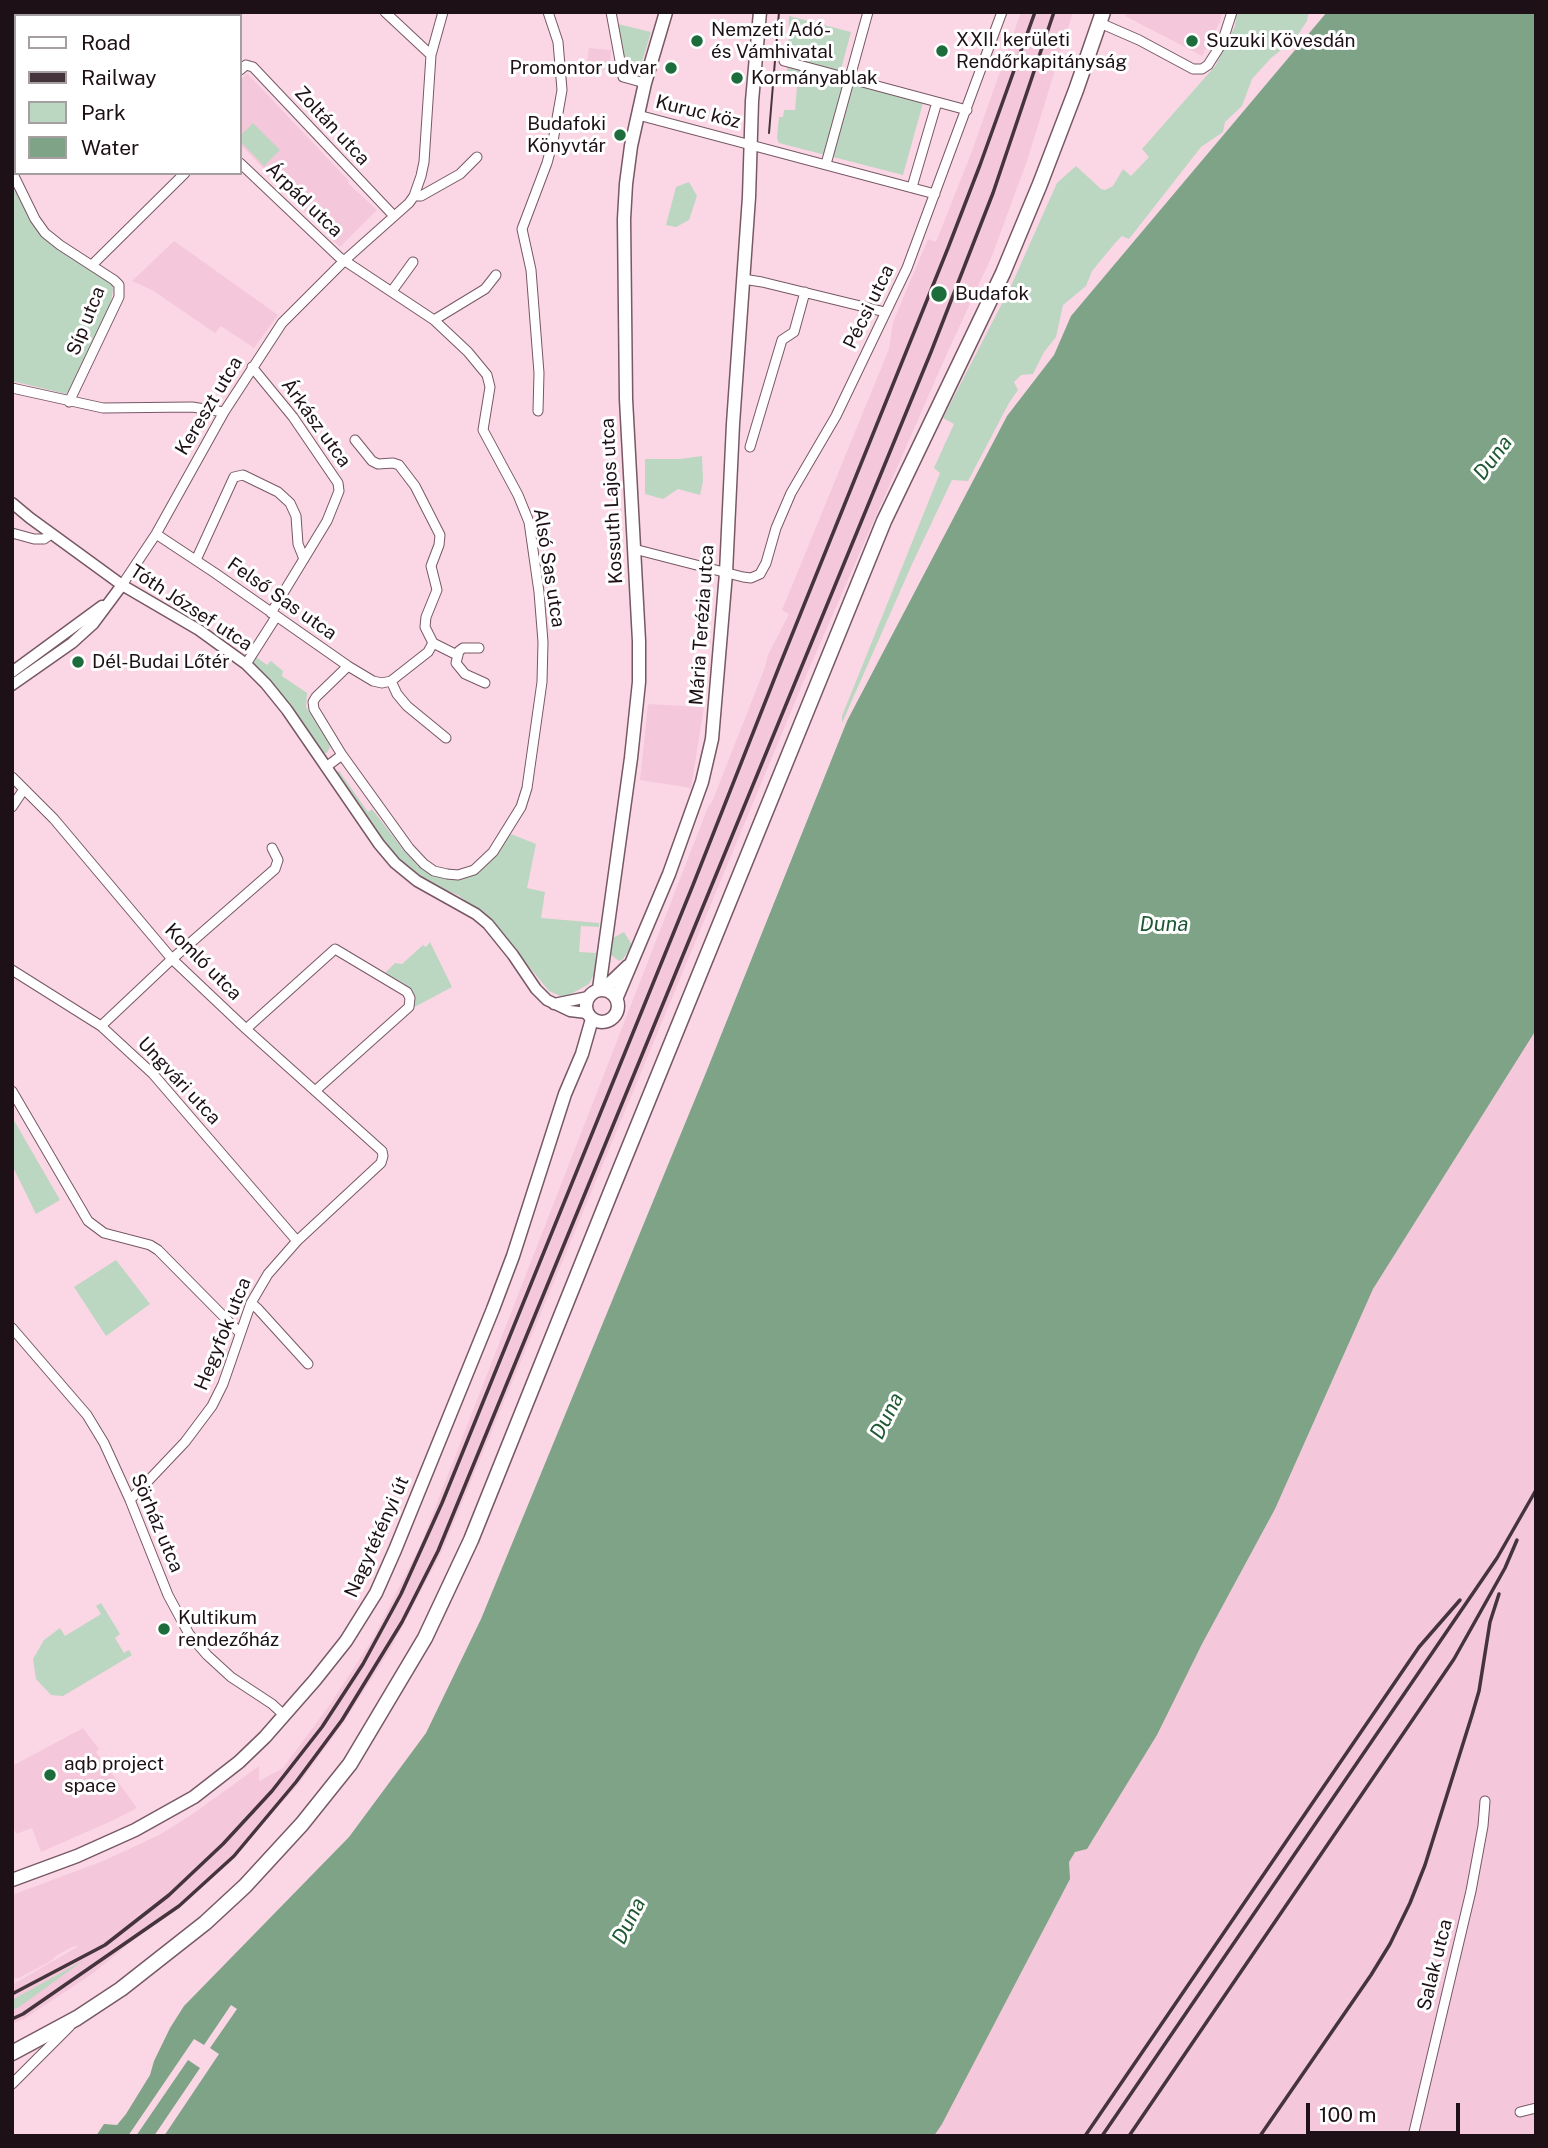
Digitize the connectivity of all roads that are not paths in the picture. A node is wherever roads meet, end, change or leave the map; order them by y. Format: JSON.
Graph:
{"nodes":[{"id":1,"x":385,"y":12,"type":"edge"},
{"id":2,"x":443,"y":12,"type":"edge"},
{"id":3,"x":548,"y":12,"type":"edge"},
{"id":4,"x":611,"y":12,"type":"edge"},
{"id":5,"x":666,"y":12,"type":"edge"},
{"id":6,"x":760,"y":12,"type":"edge"},
{"id":7,"x":869,"y":12,"type":"edge"},
{"id":8,"x":1002,"y":12,"type":"edge"},
{"id":9,"x":1232,"y":12,"type":"edge"},
{"id":10,"x":1101,"y":18,"type":"edge"},
{"id":11,"x":431,"y":55,"type":"junction"},
{"id":12,"x":785,"y":61,"type":"dead end"},
{"id":13,"x":242,"y":67,"type":"edge"},
{"id":14,"x":850,"y":78,"type":"junction"},
{"id":15,"x":645,"y":83,"type":"junction"},
{"id":16,"x":937,"y":102,"type":"junction"},
{"id":17,"x":967,"y":110,"type":"junction"},
{"id":18,"x":638,"y":115,"type":"junction"},
{"id":19,"x":750,"y":144,"type":"junction"},
{"id":20,"x":477,"y":158,"type":"dead end"},
{"id":21,"x":826,"y":164,"type":"junction"},
{"id":22,"x":242,"y":165,"type":"edge"},
{"id":23,"x":12,"y":172,"type":"edge"},
{"id":24,"x":183,"y":175,"type":"edge"},
{"id":25,"x":912,"y":187,"type":"junction"},
{"id":26,"x":935,"y":194,"type":"junction"},
{"id":27,"x":414,"y":196,"type":"junction"},
{"id":28,"x":394,"y":216,"type":"junction"},
{"id":29,"x":345,"y":260,"type":"junction"},
{"id":30,"x":413,"y":262,"type":"dead end"},
{"id":31,"x":92,"y":265,"type":"junction"},
{"id":32,"x":496,"y":275,"type":"dead end"},
{"id":33,"x":743,"y":279,"type":"junction"},
{"id":34,"x":392,"y":291,"type":"junction"},
{"id":35,"x":805,"y":292,"type":"junction"},
{"id":36,"x":885,"y":312,"type":"junction"},
{"id":37,"x":434,"y":320,"type":"junction"},
{"id":38,"x":252,"y":367,"type":"junction"},
{"id":39,"x":12,"y":388,"type":"edge"},
{"id":40,"x":69,"y":402,"type":"junction"},
{"id":41,"x":538,"y":411,"type":"dead end"},
{"id":42,"x":224,"y":412,"type":"junction"},
{"id":43,"x":355,"y":440,"type":"dead end"},
{"id":44,"x":750,"y":447,"type":"dead end"},
{"id":45,"x":12,"y":503,"type":"edge"},
{"id":46,"x":12,"y":533,"type":"edge"},
{"id":47,"x":51,"y":534,"type":"junction"},
{"id":48,"x":156,"y":534,"type":"junction"},
{"id":49,"x":634,"y":549,"type":"junction"},
{"id":50,"x":304,"y":559,"type":"junction"},
{"id":51,"x":196,"y":560,"type":"junction"},
{"id":52,"x":726,"y":573,"type":"junction"},
{"id":53,"x":122,"y":585,"type":"junction"},
{"id":54,"x":108,"y":603,"type":"junction"},
{"id":55,"x":273,"y":615,"type":"junction"},
{"id":56,"x":433,"y":643,"type":"junction"},
{"id":57,"x":479,"y":648,"type":"dead end"},
{"id":58,"x":457,"y":655,"type":"junction"},
{"id":59,"x":246,"y":664,"type":"junction"},
{"id":60,"x":348,"y":666,"type":"junction"},
{"id":61,"x":12,"y":671,"type":"edge"},
{"id":62,"x":391,"y":681,"type":"junction"},
{"id":63,"x":485,"y":683,"type":"dead end"},
{"id":64,"x":12,"y":685,"type":"edge"},
{"id":65,"x":446,"y":738,"type":"dead end"},
{"id":66,"x":342,"y":755,"type":"junction"},
{"id":67,"x":326,"y":767,"type":"junction"},
{"id":68,"x":12,"y":777,"type":"edge"},
{"id":69,"x":24,"y":789,"type":"junction"},
{"id":70,"x":12,"y":807,"type":"edge"},
{"id":71,"x":272,"y":848,"type":"dead end"},
{"id":72,"x":172,"y":958,"type":"junction"},
{"id":73,"x":634,"y":960,"type":"junction"},
{"id":74,"x":12,"y":970,"type":"edge"},
{"id":75,"x":597,"y":992,"type":"junction"},
{"id":76,"x":617,"y":997,"type":"junction"},
{"id":77,"x":554,"y":1004,"type":"junction"},
{"id":78,"x":590,"y":1016,"type":"junction"},
{"id":79,"x":607,"y":1021,"type":"junction"},
{"id":80,"x":101,"y":1026,"type":"junction"},
{"id":81,"x":246,"y":1029,"type":"junction"},
{"id":82,"x":582,"y":1054,"type":"junction"},
{"id":83,"x":12,"y":1091,"type":"edge"},
{"id":84,"x":315,"y":1091,"type":"junction"},
{"id":85,"x":383,"y":1156,"type":"joint"},
{"id":86,"x":297,"y":1241,"type":"junction"},
{"id":87,"x":251,"y":1304,"type":"junction"},
{"id":88,"x":12,"y":1328,"type":"edge"},
{"id":89,"x":240,"y":1333,"type":"junction"},
{"id":90,"x":308,"y":1364,"type":"dead end"},
{"id":91,"x":130,"y":1500,"type":"junction"},
{"id":92,"x":285,"y":1716,"type":"junction"},
{"id":93,"x":1485,"y":1801,"type":"dead end"},
{"id":94,"x":12,"y":1881,"type":"edge"},
{"id":95,"x":78,"y":2018,"type":"junction"},
{"id":96,"x":12,"y":2053,"type":"edge"},
{"id":97,"x":12,"y":2084,"type":"edge"},
{"id":98,"x":1536,"y":2108,"type":"edge"},
{"id":99,"x":1520,"y":2112,"type":"dead end"},
{"id":100,"x":1413,"y":2136,"type":"edge"}],
"edges":[{"from":1,"to":11,"type":"street"},
{"from":2,"to":11,"type":"street"},
{"from":3,"to":41,"type":"street"},
{"from":4,"to":15,"type":"street"},
{"from":5,"to":15,"type":"main road","name":"Kossuth Lajos utca"},
{"from":6,"to":19,"type":"main road","name":"Mária Terézia utca"},
{"from":7,"to":14,"type":"street"},
{"from":8,"to":17,"type":"street","name":"Pécsi utca"},
{"from":9,"to":10,"type":"street"},
{"from":10,"to":95,"type":"main road"},
{"from":11,"to":27,"type":"street"},
{"from":12,"to":14,"type":"street"},
{"from":13,"to":28,"type":"street","name":"Zoltán utca"},
{"from":14,"to":16,"type":"street"},
{"from":14,"to":21,"type":"street"},
{"from":15,"to":18,"type":"main road","name":"Kossuth Lajos utca"},
{"from":16,"to":17,"type":"street"},
{"from":16,"to":25,"type":"street"},
{"from":17,"to":26,"type":"street","name":"Pécsi utca"},
{"from":18,"to":19,"type":"street","name":"Kuruc köz"},
{"from":18,"to":49,"type":"main road","name":"Kossuth Lajos utca"},
{"from":19,"to":21,"type":"street","name":"Kuruc köz"},
{"from":19,"to":33,"type":"main road","name":"Mária Terézia utca"},
{"from":20,"to":27,"type":"street"},
{"from":21,"to":25,"type":"street","name":"Kuruc köz"},
{"from":22,"to":29,"type":"street","name":"Árpád utca"},
{"from":23,"to":31,"type":"street","name":"Síp utca"},
{"from":24,"to":31,"type":"street"},
{"from":25,"to":26,"type":"street","name":"Kuruc köz"},
{"from":26,"to":36,"type":"street","name":"Pécsi utca"},
{"from":27,"to":28,"type":"street","name":"Kereszt utca"},
{"from":28,"to":29,"type":"street","name":"Kereszt utca"},
{"from":29,"to":34,"type":"street","name":"Alsó Sas utca"},
{"from":29,"to":38,"type":"street","name":"Kereszt utca"},
{"from":30,"to":34,"type":"street"},
{"from":31,"to":40,"type":"street","name":"Síp utca"},
{"from":32,"to":37,"type":"street"},
{"from":33,"to":35,"type":"street"},
{"from":33,"to":52,"type":"main road","name":"Mária Terézia utca"},
{"from":34,"to":37,"type":"street","name":"Alsó Sas utca"},
{"from":35,"to":36,"type":"street"},
{"from":35,"to":44,"type":"street"},
{"from":36,"to":52,"type":"street","name":"Pécsi utca"},
{"from":37,"to":66,"type":"street","name":"Alsó Sas utca"},
{"from":38,"to":42,"type":"street","name":"Kereszt utca"},
{"from":38,"to":50,"type":"street","name":"Árkász utca"},
{"from":39,"to":40,"type":"street"},
{"from":40,"to":42,"type":"street"},
{"from":42,"to":48,"type":"street","name":"Kereszt utca"},
{"from":43,"to":56,"type":"street"},
{"from":45,"to":47,"type":"street","name":"Tóth József utca"},
{"from":46,"to":47,"type":"street"},
{"from":47,"to":53,"type":"street","name":"Tóth József utca"},
{"from":48,"to":51,"type":"street","name":"Felső Sas utca"},
{"from":48,"to":53,"type":"street","name":"Kereszt utca"},
{"from":49,"to":52,"type":"street","name":"Pécsi utca"},
{"from":49,"to":75,"type":"main road","name":"Kossuth Lajos utca"},
{"from":50,"to":51,"type":"street"},
{"from":50,"to":55,"type":"street","name":"Árkász utca"},
{"from":51,"to":55,"type":"street","name":"Felső Sas utca"},
{"from":52,"to":73,"type":"main road","name":"Mária Terézia utca"},
{"from":53,"to":54,"type":"street"},
{"from":53,"to":59,"type":"street","name":"Tóth József utca"},
{"from":54,"to":61,"type":"street"},
{"from":54,"to":64,"type":"street"},
{"from":55,"to":59,"type":"street","name":"Árkász utca"},
{"from":55,"to":60,"type":"street","name":"Felső Sas utca"},
{"from":56,"to":58,"type":"street"},
{"from":56,"to":62,"type":"street"},
{"from":57,"to":58,"type":"street"},
{"from":58,"to":63,"type":"street"},
{"from":59,"to":67,"type":"street","name":"Tóth József utca"},
{"from":60,"to":62,"type":"street","name":"Felső Sas utca"},
{"from":60,"to":66,"type":"street"},
{"from":62,"to":65,"type":"street"},
{"from":66,"to":67,"type":"street"},
{"from":67,"to":77,"type":"street","name":"Tóth József utca"},
{"from":68,"to":69,"type":"street","name":"Komló utca"},
{"from":69,"to":70,"type":"street"},
{"from":69,"to":72,"type":"street","name":"Komló utca"},
{"from":71,"to":72,"type":"street"},
{"from":72,"to":80,"type":"street"},
{"from":72,"to":81,"type":"street","name":"Komló utca"},
{"from":73,"to":75,"type":"main road","name":"Mária Terézia utca"},
{"from":73,"to":76,"type":"main road","name":"Mária Terézia utca"},
{"from":74,"to":80,"type":"street","name":"Ungvári utca"},
{"from":75,"to":76,"type":"main road"},
{"from":75,"to":77,"type":"street"},
{"from":75,"to":78,"type":"main road"},
{"from":76,"to":79,"type":"main road"},
{"from":77,"to":78,"type":"street","name":"Tóth József utca"},
{"from":78,"to":79,"type":"main road"},
{"from":78,"to":82,"type":"main road","name":"Nagytétényi út"},
{"from":79,"to":82,"type":"main road","name":"Nagytétényi út"},
{"from":80,"to":86,"type":"street","name":"Ungvári utca"},
{"from":81,"to":84,"type":"street","name":"Komló utca"},
{"from":81,"to":84,"type":"street"},
{"from":82,"to":92,"type":"main road","name":"Nagytétényi út"},
{"from":83,"to":89,"type":"street"},
{"from":84,"to":85,"type":"street","name":"Komló utca"},
{"from":85,"to":86,"type":"street","name":"Hegyfok utca"},
{"from":86,"to":87,"type":"street","name":"Hegyfok utca"},
{"from":87,"to":89,"type":"street","name":"Hegyfok utca"},
{"from":87,"to":90,"type":"street"},
{"from":88,"to":91,"type":"street","name":"Sörház utca"},
{"from":89,"to":91,"type":"street","name":"Hegyfok utca"},
{"from":91,"to":92,"type":"street","name":"Sörház utca"},
{"from":92,"to":94,"type":"main road","name":"Nagytétényi út"},
{"from":93,"to":100,"type":"street","name":"Salak utca"},
{"from":95,"to":96,"type":"main road"},
{"from":95,"to":97,"type":"street"},
{"from":98,"to":99,"type":"street"}]}
